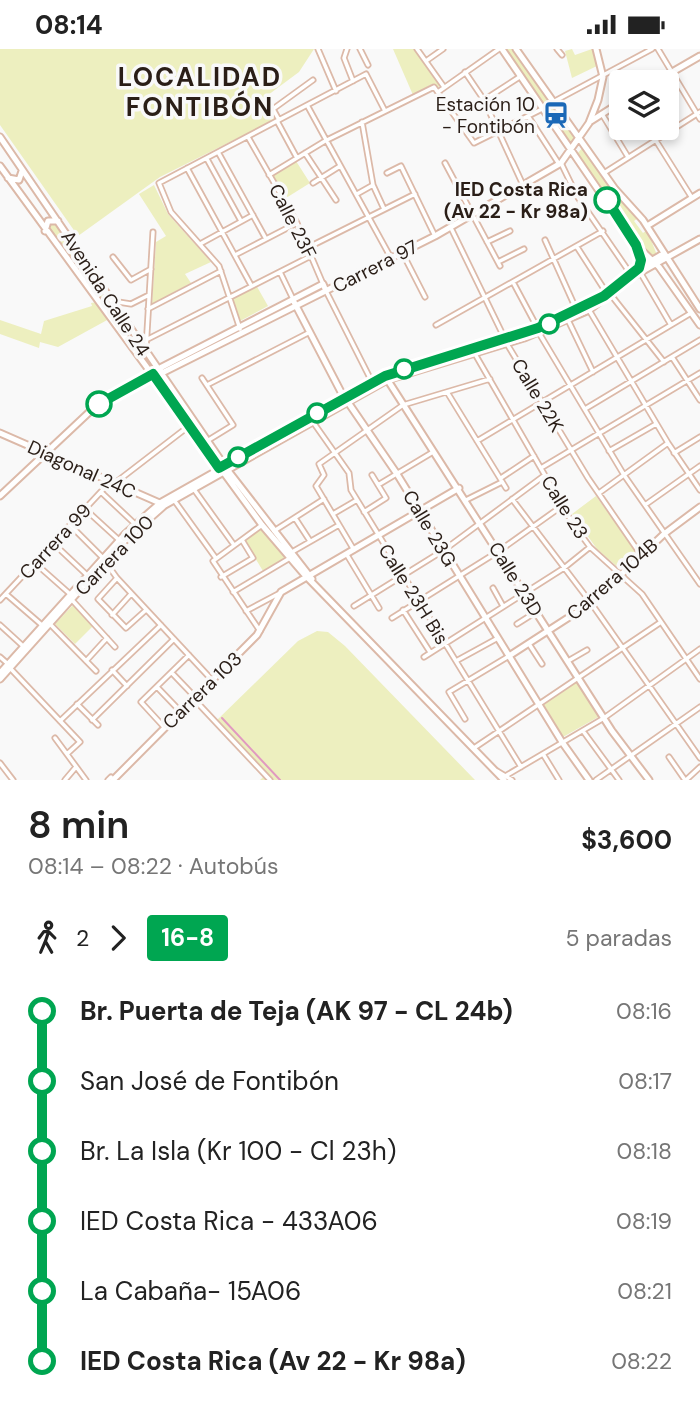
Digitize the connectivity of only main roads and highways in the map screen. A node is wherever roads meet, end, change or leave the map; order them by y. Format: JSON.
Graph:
{"nodes":[{"id":1,"x":500,"y":49,"type":"edge"},
{"id":2,"x":516,"y":49,"type":"edge"},
{"id":3,"x":596,"y":49,"type":"edge"},
{"id":4,"x":700,"y":56,"type":"edge"},
{"id":5,"x":677,"y":70,"type":"edge"},
{"id":6,"x":609,"y":110,"type":"edge"},
{"id":7,"x":589,"y":123,"type":"junction"},
{"id":8,"x":0,"y":137,"type":"edge"},
{"id":9,"x":579,"y":138,"type":"junction"},
{"id":10,"x":571,"y":150,"type":"junction"},
{"id":11,"x":0,"y":166,"type":"edge"},
{"id":12,"x":21,"y":167,"type":"junction"},
{"id":13,"x":8,"y":178,"type":"junction"},
{"id":14,"x":700,"y":193,"type":"edge"},
{"id":15,"x":58,"y":221,"type":"junction"},
{"id":16,"x":647,"y":226,"type":"junction"},
{"id":17,"x":46,"y":231,"type":"junction"},
{"id":18,"x":700,"y":239,"type":"edge"},
{"id":19,"x":636,"y":245,"type":"junction"},
{"id":20,"x":664,"y":256,"type":"junction"},
{"id":21,"x":653,"y":262,"type":"junction"},
{"id":22,"x":639,"y":270,"type":"junction"},
{"id":23,"x":609,"y":294,"type":"junction"},
{"id":24,"x":295,"y":302,"type":"junction"},
{"id":25,"x":700,"y":308,"type":"edge"},
{"id":26,"x":700,"y":325,"type":"edge"},
{"id":27,"x":538,"y":331,"type":"junction"},
{"id":28,"x":136,"y":340,"type":"junction"},
{"id":29,"x":146,"y":340,"type":"road end"},
{"id":30,"x":506,"y":341,"type":"junction"},
{"id":31,"x":155,"y":372,"type":"junction"},
{"id":32,"x":386,"y":378,"type":"junction"},
{"id":33,"x":346,"y":399,"type":"junction"},
{"id":34,"x":0,"y":433,"type":"edge"},
{"id":35,"x":55,"y":443,"type":"junction"},
{"id":36,"x":45,"y":452,"type":"junction"},
{"id":37,"x":57,"y":457,"type":"junction"},
{"id":38,"x":222,"y":468,"type":"junction"},
{"id":39,"x":459,"y":488,"type":"junction"},
{"id":40,"x":0,"y":496,"type":"edge"},
{"id":41,"x":162,"y":504,"type":"junction"},
{"id":42,"x":700,"y":507,"type":"edge"},
{"id":43,"x":419,"y":512,"type":"junction"},
{"id":44,"x":264,"y":524,"type":"junction"},
{"id":45,"x":291,"y":555,"type":"junction"},
{"id":46,"x":104,"y":561,"type":"junction"},
{"id":47,"x":308,"y":576,"type":"junction"},
{"id":48,"x":71,"y":597,"type":"junction"},
{"id":49,"x":549,"y":632,"type":"junction"},
{"id":50,"x":25,"y":648,"type":"junction"},
{"id":51,"x":509,"y":656,"type":"junction"},
{"id":52,"x":9,"y":666,"type":"junction"},
{"id":53,"x":0,"y":673,"type":"edge"},
{"id":54,"x":0,"y":679,"type":"edge"},
{"id":55,"x":506,"y":777,"type":"edge"},
{"id":56,"x":111,"y":779,"type":"edge"},
{"id":57,"x":589,"y":780,"type":"edge"},
{"id":58,"x":649,"y":780,"type":"edge"}],
"edges":[{"from":1,"to":10,"type":"main road"},
{"from":2,"to":9,"type":"main road"},
{"from":3,"to":7,"type":"main road"},
{"from":4,"to":5,"type":"main road"},
{"from":6,"to":7,"type":"main road"},
{"from":7,"to":9,"type":"main road","name":"Carrera 97"},
{"from":8,"to":12,"type":"main road","name":"Avenida Calle 24"},
{"from":9,"to":10,"type":"main road","name":"Carrera 97"},
{"from":9,"to":16,"type":"main road"},
{"from":10,"to":19,"type":"main road"},
{"from":10,"to":24,"type":"main road","name":"Carrera 97"},
{"from":11,"to":13,"type":"main road","name":"Avenida Calle 24"},
{"from":12,"to":13,"type":"main road"},
{"from":12,"to":15,"type":"main road","name":"Avenida Calle 24"},
{"from":13,"to":17,"type":"main road","name":"Avenida Calle 24"},
{"from":14,"to":16,"type":"main road"},
{"from":15,"to":17,"type":"main road"},
{"from":15,"to":28,"type":"main road","name":"Avenida Calle 24"},
{"from":16,"to":20,"type":"main road"},
{"from":17,"to":31,"type":"main road","name":"Avenida Calle 24"},
{"from":18,"to":20,"type":"main road","name":"Carrera 100"},
{"from":19,"to":21,"type":"main road"},
{"from":19,"to":22,"type":"main road"},
{"from":20,"to":21,"type":"main road","name":"Carrera 100"},
{"from":20,"to":25,"type":"main road"},
{"from":21,"to":22,"type":"main road","name":"Carrera 100"},
{"from":21,"to":26,"type":"main road"},
{"from":22,"to":23,"type":"main road","name":"Carrera 100"},
{"from":22,"to":23,"type":"main road","name":"Carrera 100"},
{"from":23,"to":27,"type":"main road","name":"Carrera 100"},
{"from":23,"to":27,"type":"main road","name":"Carrera 100"},
{"from":24,"to":31,"type":"main road","name":"Carrera 97"},
{"from":24,"to":33,"type":"main road","name":"Calle 23G"},
{"from":27,"to":30,"type":"main road","name":"Carrera 100"},
{"from":28,"to":29,"type":"main road"},
{"from":28,"to":31,"type":"main road","name":"Avenida Calle 24"},
{"from":30,"to":32,"type":"main road","name":"Carrera 100"},
{"from":30,"to":32,"type":"main road","name":"Carrera 100"},
{"from":31,"to":35,"type":"main road","name":"Carrera 97"},
{"from":31,"to":38,"type":"main road","name":"Avenida Calle 24"},
{"from":31,"to":38,"type":"main road","name":"Avenida Calle 24"},
{"from":32,"to":33,"type":"main road","name":"Carrera 100"},
{"from":32,"to":33,"type":"main road","name":"Carrera 100"},
{"from":32,"to":39,"type":"main road","name":"Calle 23D"},
{"from":33,"to":38,"type":"main road","name":"Carrera 100"},
{"from":33,"to":38,"type":"main road","name":"Carrera 100"},
{"from":33,"to":43,"type":"main road","name":"Calle 23G"},
{"from":34,"to":36,"type":"main road","name":"Diagonal 24C"},
{"from":35,"to":36,"type":"main road","name":"Carrera 97"},
{"from":35,"to":37,"type":"main road"},
{"from":36,"to":37,"type":"main road","name":"Diagonal 24C"},
{"from":36,"to":40,"type":"main road","name":"Carrera 97"},
{"from":37,"to":41,"type":"main road","name":"Diagonal 24C"},
{"from":38,"to":41,"type":"main road","name":"Carrera 100"},
{"from":38,"to":41,"type":"main road","name":"Carrera 100"},
{"from":38,"to":44,"type":"main road","name":"Avenida Calle 24"},
{"from":39,"to":43,"type":"main road"},
{"from":39,"to":49,"type":"main road","name":"Calle 23D"},
{"from":41,"to":46,"type":"main road","name":"Carrera 100"},
{"from":41,"to":46,"type":"main road","name":"Carrera 100"},
{"from":42,"to":49,"type":"main road","name":"Carrera 104B"},
{"from":43,"to":47,"type":"main road"},
{"from":43,"to":51,"type":"main road","name":"Calle 23G"},
{"from":44,"to":45,"type":"main road","name":"Avenida Calle 24"},
{"from":44,"to":45,"type":"main road","name":"Avenida Calle 24"},
{"from":45,"to":47,"type":"main road","name":"Avenida Calle 24"},
{"from":46,"to":48,"type":"main road","name":"Carrera 100"},
{"from":46,"to":48,"type":"main road","name":"Carrera 100"},
{"from":47,"to":55,"type":"main road","name":"Avenida Calle 24"},
{"from":47,"to":56,"type":"main road","name":"Carrera 103"},
{"from":48,"to":50,"type":"main road","name":"Carrera 100"},
{"from":48,"to":50,"type":"main road","name":"Carrera 100"},
{"from":49,"to":51,"type":"main road","name":"Carrera 104B"},
{"from":49,"to":58,"type":"main road","name":"Calle 23D"},
{"from":50,"to":52,"type":"main road","name":"Carrera 100"},
{"from":51,"to":57,"type":"main road","name":"Calle 23G"},
{"from":52,"to":53,"type":"main road","name":"Carrera 100"},
{"from":52,"to":54,"type":"main road","name":"Carrera 100"}]}
